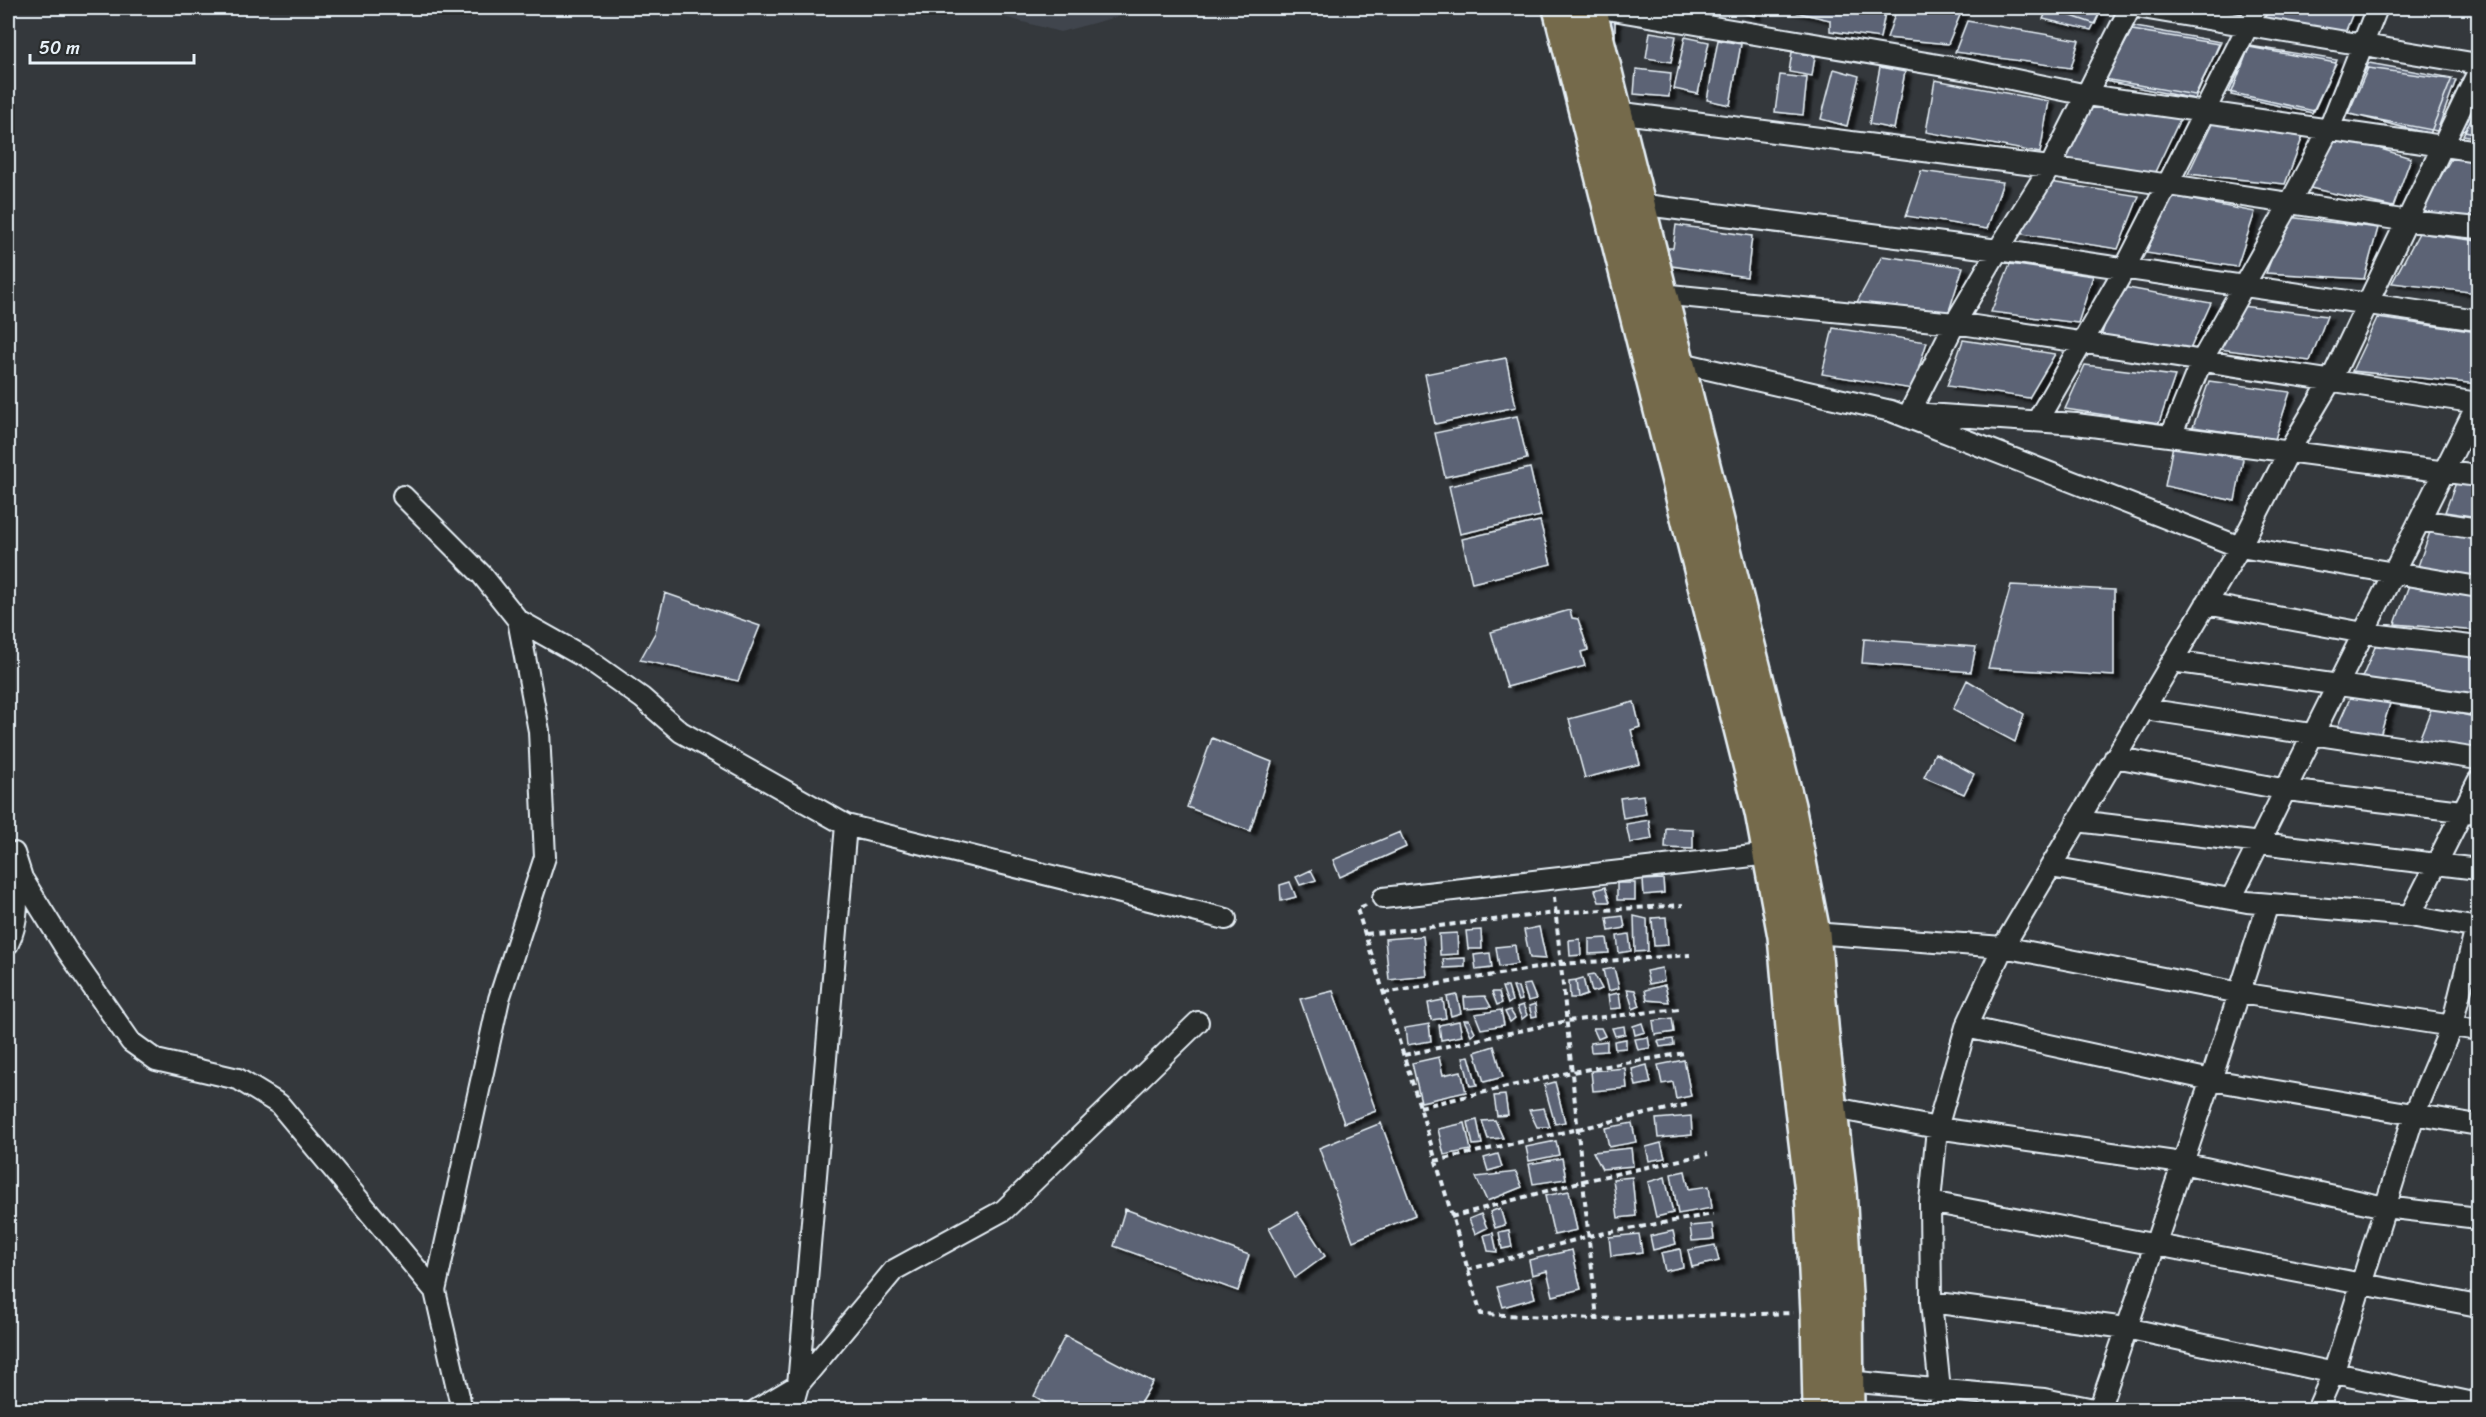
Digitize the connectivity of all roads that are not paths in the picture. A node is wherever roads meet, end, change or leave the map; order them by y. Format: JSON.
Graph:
{"nodes":[{"id":1,"x":1560,"y":8,"type":"edge"},
{"id":2,"x":1589,"y":8,"type":"edge"},
{"id":3,"x":1600,"y":8,"type":"edge"},
{"id":4,"x":2130,"y":8,"type":"edge"},
{"id":5,"x":2142,"y":8,"type":"edge"},
{"id":6,"x":2257,"y":8,"type":"edge"},
{"id":7,"x":2377,"y":8,"type":"edge"},
{"id":8,"x":2248,"y":25,"type":"junction"},
{"id":9,"x":2362,"y":45,"type":"junction"},
{"id":10,"x":2478,"y":64,"type":"edge"},
{"id":11,"x":2478,"y":72,"type":"edge"},
{"id":12,"x":2087,"y":94,"type":"junction"},
{"id":13,"x":2206,"y":111,"type":"junction"},
{"id":14,"x":1615,"y":112,"type":"junction"},
{"id":15,"x":2329,"y":129,"type":"junction"},
{"id":16,"x":2444,"y":145,"type":"junction"},
{"id":17,"x":2478,"y":151,"type":"edge"},
{"id":18,"x":2050,"y":167,"type":"junction"},
{"id":19,"x":2167,"y":185,"type":"junction"},
{"id":20,"x":2290,"y":203,"type":"junction"},
{"id":21,"x":1638,"y":204,"type":"junction"},
{"id":22,"x":2409,"y":221,"type":"junction"},
{"id":23,"x":2478,"y":228,"type":"edge"},
{"id":24,"x":1998,"y":250,"type":"junction"},
{"id":25,"x":2125,"y":268,"type":"junction"},
{"id":26,"x":2244,"y":286,"type":"junction"},
{"id":27,"x":1660,"y":294,"type":"junction"},
{"id":28,"x":2368,"y":304,"type":"junction"},
{"id":29,"x":2478,"y":320,"type":"edge"},
{"id":30,"x":1955,"y":323,"type":"junction"},
{"id":31,"x":2082,"y":343,"type":"junction"},
{"id":32,"x":1677,"y":362,"type":"junction"},
{"id":33,"x":2201,"y":362,"type":"junction"},
{"id":34,"x":2330,"y":382,"type":"junction"},
{"id":35,"x":2478,"y":403,"type":"edge"},
{"id":36,"x":1901,"y":412,"type":"junction"},
{"id":37,"x":2037,"y":421,"type":"junction"},
{"id":38,"x":2171,"y":436,"type":"junction"},
{"id":39,"x":2289,"y":451,"type":"junction"},
{"id":40,"x":2444,"y":472,"type":"junction"},
{"id":41,"x":2478,"y":476,"type":"edge"},
{"id":42,"x":404,"y":496,"type":"dead end"},
{"id":43,"x":2420,"y":520,"type":"junction"},
{"id":44,"x":2478,"y":529,"type":"edge"},
{"id":45,"x":2240,"y":547,"type":"junction"},
{"id":46,"x":2394,"y":574,"type":"junction"},
{"id":47,"x":2478,"y":587,"type":"edge"},
{"id":48,"x":2206,"y":604,"type":"junction"},
{"id":49,"x":518,"y":620,"type":"junction"},
{"id":50,"x":2364,"y":633,"type":"junction"},
{"id":51,"x":2478,"y":648,"type":"edge"},
{"id":52,"x":2172,"y":661,"type":"junction"},
{"id":53,"x":2338,"y":685,"type":"junction"},
{"id":54,"x":2478,"y":705,"type":"edge"},
{"id":55,"x":2144,"y":709,"type":"junction"},
{"id":56,"x":2314,"y":734,"type":"junction"},
{"id":57,"x":2115,"y":757,"type":"junction"},
{"id":58,"x":2478,"y":759,"type":"edge"},
{"id":59,"x":2478,"y":781,"type":"edge"},
{"id":60,"x":2287,"y":790,"type":"junction"},
{"id":61,"x":2471,"y":812,"type":"edge"},
{"id":62,"x":2078,"y":821,"type":"junction"},
{"id":63,"x":846,"y":825,"type":"junction"},
{"id":64,"x":2260,"y":843,"type":"junction"},
{"id":65,"x":1770,"y":854,"type":"junction"},
{"id":66,"x":2435,"y":866,"type":"junction"},
{"id":67,"x":2051,"y":867,"type":"junction"},
{"id":68,"x":2478,"y":869,"type":"edge"},
{"id":69,"x":1383,"y":898,"type":"road end"},
{"id":70,"x":2231,"y":899,"type":"junction"},
{"id":71,"x":2268,"y":904,"type":"junction"},
{"id":72,"x":2410,"y":916,"type":"junction"},
{"id":73,"x":1226,"y":919,"type":"dead end"},
{"id":74,"x":2477,"y":928,"type":"edge"},
{"id":75,"x":1813,"y":933,"type":"junction"},
{"id":76,"x":8,"y":944,"type":"edge"},
{"id":77,"x":2003,"y":947,"type":"junction"},
{"id":78,"x":2240,"y":993,"type":"junction"},
{"id":79,"x":1198,"y":1022,"type":"dead end"},
{"id":80,"x":2452,"y":1025,"type":"junction"},
{"id":81,"x":1966,"y":1027,"type":"junction"},
{"id":82,"x":2478,"y":1030,"type":"edge"},
{"id":83,"x":2211,"y":1080,"type":"junction"},
{"id":84,"x":1830,"y":1107,"type":"junction"},
{"id":85,"x":2414,"y":1115,"type":"junction"},
{"id":86,"x":2478,"y":1125,"type":"edge"},
{"id":87,"x":1937,"y":1128,"type":"junction"},
{"id":88,"x":2182,"y":1163,"type":"junction"},
{"id":89,"x":1930,"y":1202,"type":"junction"},
{"id":90,"x":2385,"y":1207,"type":"junction"},
{"id":91,"x":2478,"y":1218,"type":"edge"},
{"id":92,"x":2154,"y":1244,"type":"junction"},
{"id":93,"x":2362,"y":1284,"type":"junction"},
{"id":94,"x":435,"y":1291,"type":"junction"},
{"id":95,"x":1931,"y":1302,"type":"junction"},
{"id":96,"x":2478,"y":1306,"type":"edge"},
{"id":97,"x":2126,"y":1328,"type":"junction"},
{"id":98,"x":2334,"y":1371,"type":"junction"},
{"id":99,"x":798,"y":1384,"type":"junction"},
{"id":100,"x":1940,"y":1388,"type":"junction"},
{"id":101,"x":1847,"y":1395,"type":"edge"},
{"id":102,"x":2478,"y":1404,"type":"edge"},
{"id":103,"x":462,"y":1410,"type":"edge"},
{"id":104,"x":756,"y":1410,"type":"edge"},
{"id":105,"x":791,"y":1410,"type":"edge"},
{"id":106,"x":1820,"y":1410,"type":"edge"},
{"id":107,"x":1942,"y":1410,"type":"edge"},
{"id":108,"x":2099,"y":1410,"type":"edge"},
{"id":109,"x":2317,"y":1410,"type":"edge"}],
"edges":[{"from":1,"to":65,"type":"highway"},
{"from":2,"to":14,"type":"highway"},
{"from":3,"to":12,"type":"street"},
{"from":4,"to":12,"type":"street"},
{"from":5,"to":8,"type":"street"},
{"from":6,"to":8,"type":"street"},
{"from":7,"to":9,"type":"street"},
{"from":8,"to":9,"type":"street"},
{"from":8,"to":13,"type":"street"},
{"from":9,"to":10,"type":"street"},
{"from":9,"to":15,"type":"street"},
{"from":11,"to":16,"type":"street"},
{"from":12,"to":13,"type":"street"},
{"from":12,"to":18,"type":"street"},
{"from":13,"to":15,"type":"street"},
{"from":13,"to":19,"type":"street"},
{"from":14,"to":18,"type":"street"},
{"from":14,"to":21,"type":"highway"},
{"from":15,"to":16,"type":"street"},
{"from":15,"to":20,"type":"street"},
{"from":16,"to":17,"type":"street"},
{"from":16,"to":22,"type":"street"},
{"from":18,"to":19,"type":"street"},
{"from":18,"to":24,"type":"street"},
{"from":19,"to":20,"type":"street"},
{"from":19,"to":25,"type":"street"},
{"from":20,"to":22,"type":"street"},
{"from":20,"to":26,"type":"street"},
{"from":21,"to":24,"type":"street"},
{"from":21,"to":27,"type":"highway"},
{"from":22,"to":23,"type":"street"},
{"from":22,"to":28,"type":"street"},
{"from":24,"to":25,"type":"street"},
{"from":24,"to":30,"type":"street"},
{"from":25,"to":26,"type":"street"},
{"from":25,"to":31,"type":"street"},
{"from":26,"to":28,"type":"street"},
{"from":26,"to":33,"type":"street"},
{"from":27,"to":30,"type":"street"},
{"from":27,"to":32,"type":"highway"},
{"from":28,"to":29,"type":"street"},
{"from":28,"to":34,"type":"street"},
{"from":30,"to":31,"type":"street"},
{"from":30,"to":36,"type":"street"},
{"from":31,"to":33,"type":"street"},
{"from":31,"to":37,"type":"street"},
{"from":32,"to":36,"type":"street"},
{"from":32,"to":75,"type":"highway"},
{"from":33,"to":34,"type":"street"},
{"from":33,"to":38,"type":"street"},
{"from":34,"to":35,"type":"street"},
{"from":34,"to":39,"type":"street"},
{"from":35,"to":40,"type":"street"},
{"from":36,"to":37,"type":"street"},
{"from":36,"to":45,"type":"street"},
{"from":37,"to":38,"type":"street"},
{"from":38,"to":39,"type":"street"},
{"from":39,"to":40,"type":"street"},
{"from":39,"to":45,"type":"street"},
{"from":40,"to":41,"type":"street"},
{"from":40,"to":43,"type":"street"},
{"from":42,"to":49,"type":"street"},
{"from":43,"to":44,"type":"street"},
{"from":43,"to":46,"type":"street"},
{"from":45,"to":46,"type":"street"},
{"from":45,"to":48,"type":"street"},
{"from":46,"to":47,"type":"street"},
{"from":46,"to":50,"type":"street"},
{"from":48,"to":50,"type":"street"},
{"from":48,"to":52,"type":"street"},
{"from":49,"to":63,"type":"street"},
{"from":49,"to":94,"type":"street"},
{"from":50,"to":51,"type":"street"},
{"from":50,"to":53,"type":"street"},
{"from":52,"to":53,"type":"street"},
{"from":52,"to":55,"type":"street"},
{"from":53,"to":54,"type":"street"},
{"from":53,"to":56,"type":"street"},
{"from":55,"to":56,"type":"street"},
{"from":55,"to":57,"type":"street"},
{"from":56,"to":58,"type":"street"},
{"from":56,"to":60,"type":"street"},
{"from":57,"to":60,"type":"street"},
{"from":57,"to":62,"type":"street"},
{"from":59,"to":61,"type":"street"},
{"from":60,"to":61,"type":"street"},
{"from":60,"to":64,"type":"street"},
{"from":61,"to":66,"type":"street"},
{"from":62,"to":64,"type":"street"},
{"from":62,"to":67,"type":"street"},
{"from":63,"to":73,"type":"street"},
{"from":63,"to":99,"type":"street"},
{"from":64,"to":66,"type":"street"},
{"from":64,"to":70,"type":"street"},
{"from":65,"to":69,"type":"street"},
{"from":65,"to":106,"type":"highway"},
{"from":66,"to":68,"type":"street"},
{"from":66,"to":72,"type":"street"},
{"from":67,"to":70,"type":"street"},
{"from":67,"to":77,"type":"street"},
{"from":70,"to":71,"type":"street"},
{"from":71,"to":72,"type":"street"},
{"from":71,"to":78,"type":"street"},
{"from":72,"to":74,"type":"street"},
{"from":74,"to":80,"type":"street"},
{"from":75,"to":77,"type":"street"},
{"from":75,"to":84,"type":"highway"},
{"from":76,"to":94,"type":"street"},
{"from":77,"to":78,"type":"street"},
{"from":77,"to":81,"type":"street"},
{"from":78,"to":80,"type":"street"},
{"from":78,"to":83,"type":"street"},
{"from":79,"to":99,"type":"street"},
{"from":80,"to":82,"type":"street"},
{"from":80,"to":85,"type":"street"},
{"from":81,"to":83,"type":"street"},
{"from":81,"to":87,"type":"street"},
{"from":83,"to":85,"type":"street"},
{"from":83,"to":88,"type":"street"},
{"from":84,"to":87,"type":"street"},
{"from":84,"to":101,"type":"highway"},
{"from":85,"to":86,"type":"street"},
{"from":85,"to":90,"type":"street"},
{"from":87,"to":88,"type":"street"},
{"from":87,"to":89,"type":"street"},
{"from":88,"to":90,"type":"street"},
{"from":88,"to":92,"type":"street"},
{"from":89,"to":92,"type":"street"},
{"from":89,"to":95,"type":"street"},
{"from":90,"to":91,"type":"street"},
{"from":90,"to":93,"type":"street"},
{"from":92,"to":93,"type":"street"},
{"from":92,"to":97,"type":"street"},
{"from":93,"to":96,"type":"street"},
{"from":93,"to":98,"type":"street"},
{"from":94,"to":103,"type":"street"},
{"from":95,"to":97,"type":"street"},
{"from":95,"to":100,"type":"street"},
{"from":97,"to":98,"type":"street"},
{"from":97,"to":108,"type":"street"},
{"from":98,"to":102,"type":"street"},
{"from":98,"to":109,"type":"street"},
{"from":99,"to":104,"type":"street"},
{"from":99,"to":105,"type":"street"},
{"from":100,"to":101,"type":"street"},
{"from":100,"to":107,"type":"street"},
{"from":100,"to":108,"type":"street"}]}
